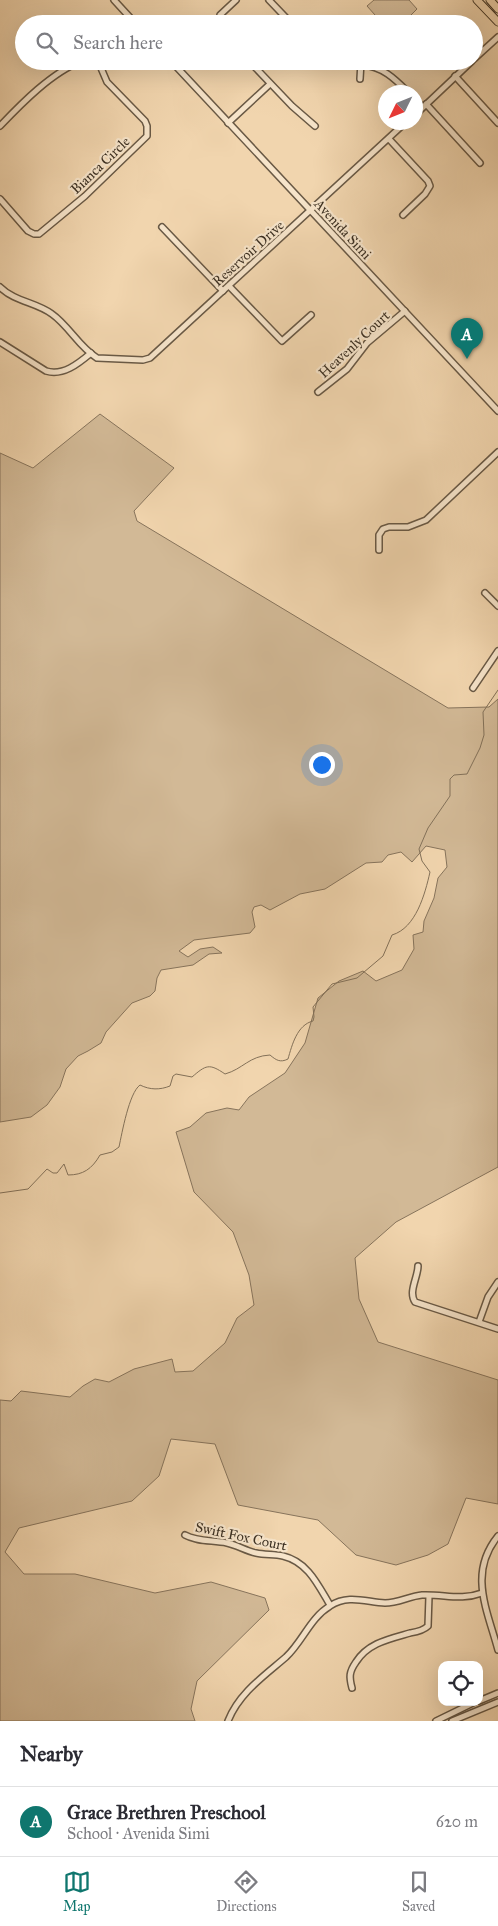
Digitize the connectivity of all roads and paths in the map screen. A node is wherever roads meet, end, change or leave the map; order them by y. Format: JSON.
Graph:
{"nodes":[{"id":1,"x":114,"y":0,"type":"edge"},
{"id":2,"x":236,"y":0,"type":"edge"},
{"id":3,"x":270,"y":0,"type":"edge"},
{"id":4,"x":477,"y":0,"type":"edge"},
{"id":5,"x":490,"y":0,"type":"edge"},
{"id":6,"x":498,"y":9,"type":"edge"},
{"id":7,"x":128,"y":15,"type":"edge"},
{"id":8,"x":220,"y":15,"type":"edge"},
{"id":9,"x":284,"y":15,"type":"edge"},
{"id":10,"x":498,"y":22,"type":"edge"},
{"id":11,"x":498,"y":37,"type":"edge"},
{"id":12,"x":483,"y":51,"type":"edge"},
{"id":13,"x":64,"y":70,"type":"edge"},
{"id":14,"x":101,"y":70,"type":"edge"},
{"id":15,"x":179,"y":70,"type":"edge"},
{"id":16,"x":257,"y":70,"type":"edge"},
{"id":17,"x":361,"y":70,"type":"edge"},
{"id":18,"x":383,"y":70,"type":"edge"},
{"id":19,"x":462,"y":70,"type":"edge"},
{"id":20,"x":455,"y":76,"type":"junction"},
{"id":21,"x":360,"y":79,"type":"dead end"},
{"id":22,"x":270,"y":84,"type":"junction"},
{"id":23,"x":401,"y":85,"type":"edge"},
{"id":24,"x":424,"y":106,"type":"joint"},
{"id":25,"x":228,"y":122,"type":"junction"},
{"id":26,"x":498,"y":123,"type":"edge"},
{"id":27,"x":0,"y":126,"type":"edge"},
{"id":28,"x":315,"y":126,"type":"dead end"},
{"id":29,"x":398,"y":130,"type":"edge"},
{"id":30,"x":390,"y":138,"type":"junction"},
{"id":31,"x":480,"y":163,"type":"dead end"},
{"id":32,"x":0,"y":199,"type":"edge"},
{"id":33,"x":311,"y":211,"type":"junction"},
{"id":34,"x":403,"y":215,"type":"dead end"},
{"id":35,"x":162,"y":226,"type":"dead end"},
{"id":36,"x":229,"y":286,"type":"junction"},
{"id":37,"x":0,"y":287,"type":"edge"},
{"id":38,"x":223,"y":291,"type":"junction"},
{"id":39,"x":405,"y":311,"type":"junction"},
{"id":40,"x":311,"y":315,"type":"dead end"},
{"id":41,"x":0,"y":342,"type":"edge"},
{"id":42,"x":91,"y":353,"type":"junction"},
{"id":43,"x":318,"y":392,"type":"dead end"},
{"id":44,"x":498,"y":412,"type":"edge"},
{"id":45,"x":498,"y":452,"type":"edge"},
{"id":46,"x":379,"y":550,"type":"dead end"},
{"id":47,"x":485,"y":593,"type":"dead end"},
{"id":48,"x":498,"y":606,"type":"edge"},
{"id":49,"x":498,"y":651,"type":"edge"},
{"id":50,"x":473,"y":688,"type":"dead end"},
{"id":51,"x":418,"y":1266,"type":"dead end"},
{"id":52,"x":498,"y":1282,"type":"edge"},
{"id":53,"x":479,"y":1322,"type":"junction"},
{"id":54,"x":498,"y":1329,"type":"edge"},
{"id":55,"x":185,"y":1535,"type":"dead end"},
{"id":56,"x":498,"y":1536,"type":"edge"},
{"id":57,"x":482,"y":1593,"type":"junction"},
{"id":58,"x":429,"y":1596,"type":"junction"},
{"id":59,"x":330,"y":1605,"type":"junction"},
{"id":60,"x":498,"y":1650,"type":"edge"},
{"id":61,"x":352,"y":1688,"type":"dead end"},
{"id":62,"x":498,"y":1694,"type":"edge"},
{"id":63,"x":483,"y":1699,"type":"edge"},
{"id":64,"x":498,"y":1702,"type":"edge"},
{"id":65,"x":467,"y":1706,"type":"edge"},
{"id":66,"x":228,"y":1721,"type":"edge"},
{"id":67,"x":436,"y":1721,"type":"edge"},
{"id":68,"x":452,"y":1721,"type":"edge"}],
"edges":[{"from":1,"to":7,"type":"street"},
{"from":2,"to":8,"type":"street"},
{"from":3,"to":9,"type":"street"},
{"from":4,"to":10,"type":"main road"},
{"from":5,"to":6,"type":"main road"},
{"from":11,"to":12,"type":"street"},
{"from":13,"to":27,"type":"street"},
{"from":14,"to":32,"type":"street","name":"Bianca Circle"},
{"from":15,"to":25,"type":"street","name":"Avenida Simi"},
{"from":16,"to":22,"type":"street"},
{"from":17,"to":21,"type":"street"},
{"from":18,"to":23,"type":"street"},
{"from":19,"to":20,"type":"street"},
{"from":20,"to":24,"type":"street"},
{"from":20,"to":26,"type":"street"},
{"from":22,"to":25,"type":"street"},
{"from":22,"to":28,"type":"street"},
{"from":24,"to":31,"type":"street"},
{"from":25,"to":33,"type":"street","name":"Avenida Simi"},
{"from":29,"to":30,"type":"street","name":"Reservoir Drive"},
{"from":30,"to":33,"type":"street","name":"Reservoir Drive"},
{"from":30,"to":34,"type":"street"},
{"from":33,"to":36,"type":"street","name":"Reservoir Drive"},
{"from":33,"to":39,"type":"street","name":"Avenida Simi"},
{"from":35,"to":38,"type":"street"},
{"from":36,"to":38,"type":"street","name":"Reservoir Drive"},
{"from":36,"to":40,"type":"street"},
{"from":37,"to":42,"type":"street"},
{"from":38,"to":42,"type":"street","name":"Reservoir Drive"},
{"from":39,"to":43,"type":"street","name":"Heavenly Court"},
{"from":39,"to":44,"type":"street","name":"Avenida Simi"},
{"from":41,"to":42,"type":"street"},
{"from":45,"to":46,"type":"street"},
{"from":47,"to":48,"type":"street"},
{"from":49,"to":50,"type":"street"},
{"from":51,"to":53,"type":"street"},
{"from":52,"to":53,"type":"street"},
{"from":53,"to":54,"type":"street"},
{"from":55,"to":59,"type":"street","name":"Swift Fox Court"},
{"from":56,"to":57,"type":"street"},
{"from":57,"to":58,"type":"street"},
{"from":57,"to":60,"type":"street"},
{"from":58,"to":59,"type":"street"},
{"from":58,"to":61,"type":"street"},
{"from":59,"to":66,"type":"street"},
{"from":62,"to":63,"type":"street"},
{"from":64,"to":68,"type":"street"},
{"from":65,"to":67,"type":"street"}]}
